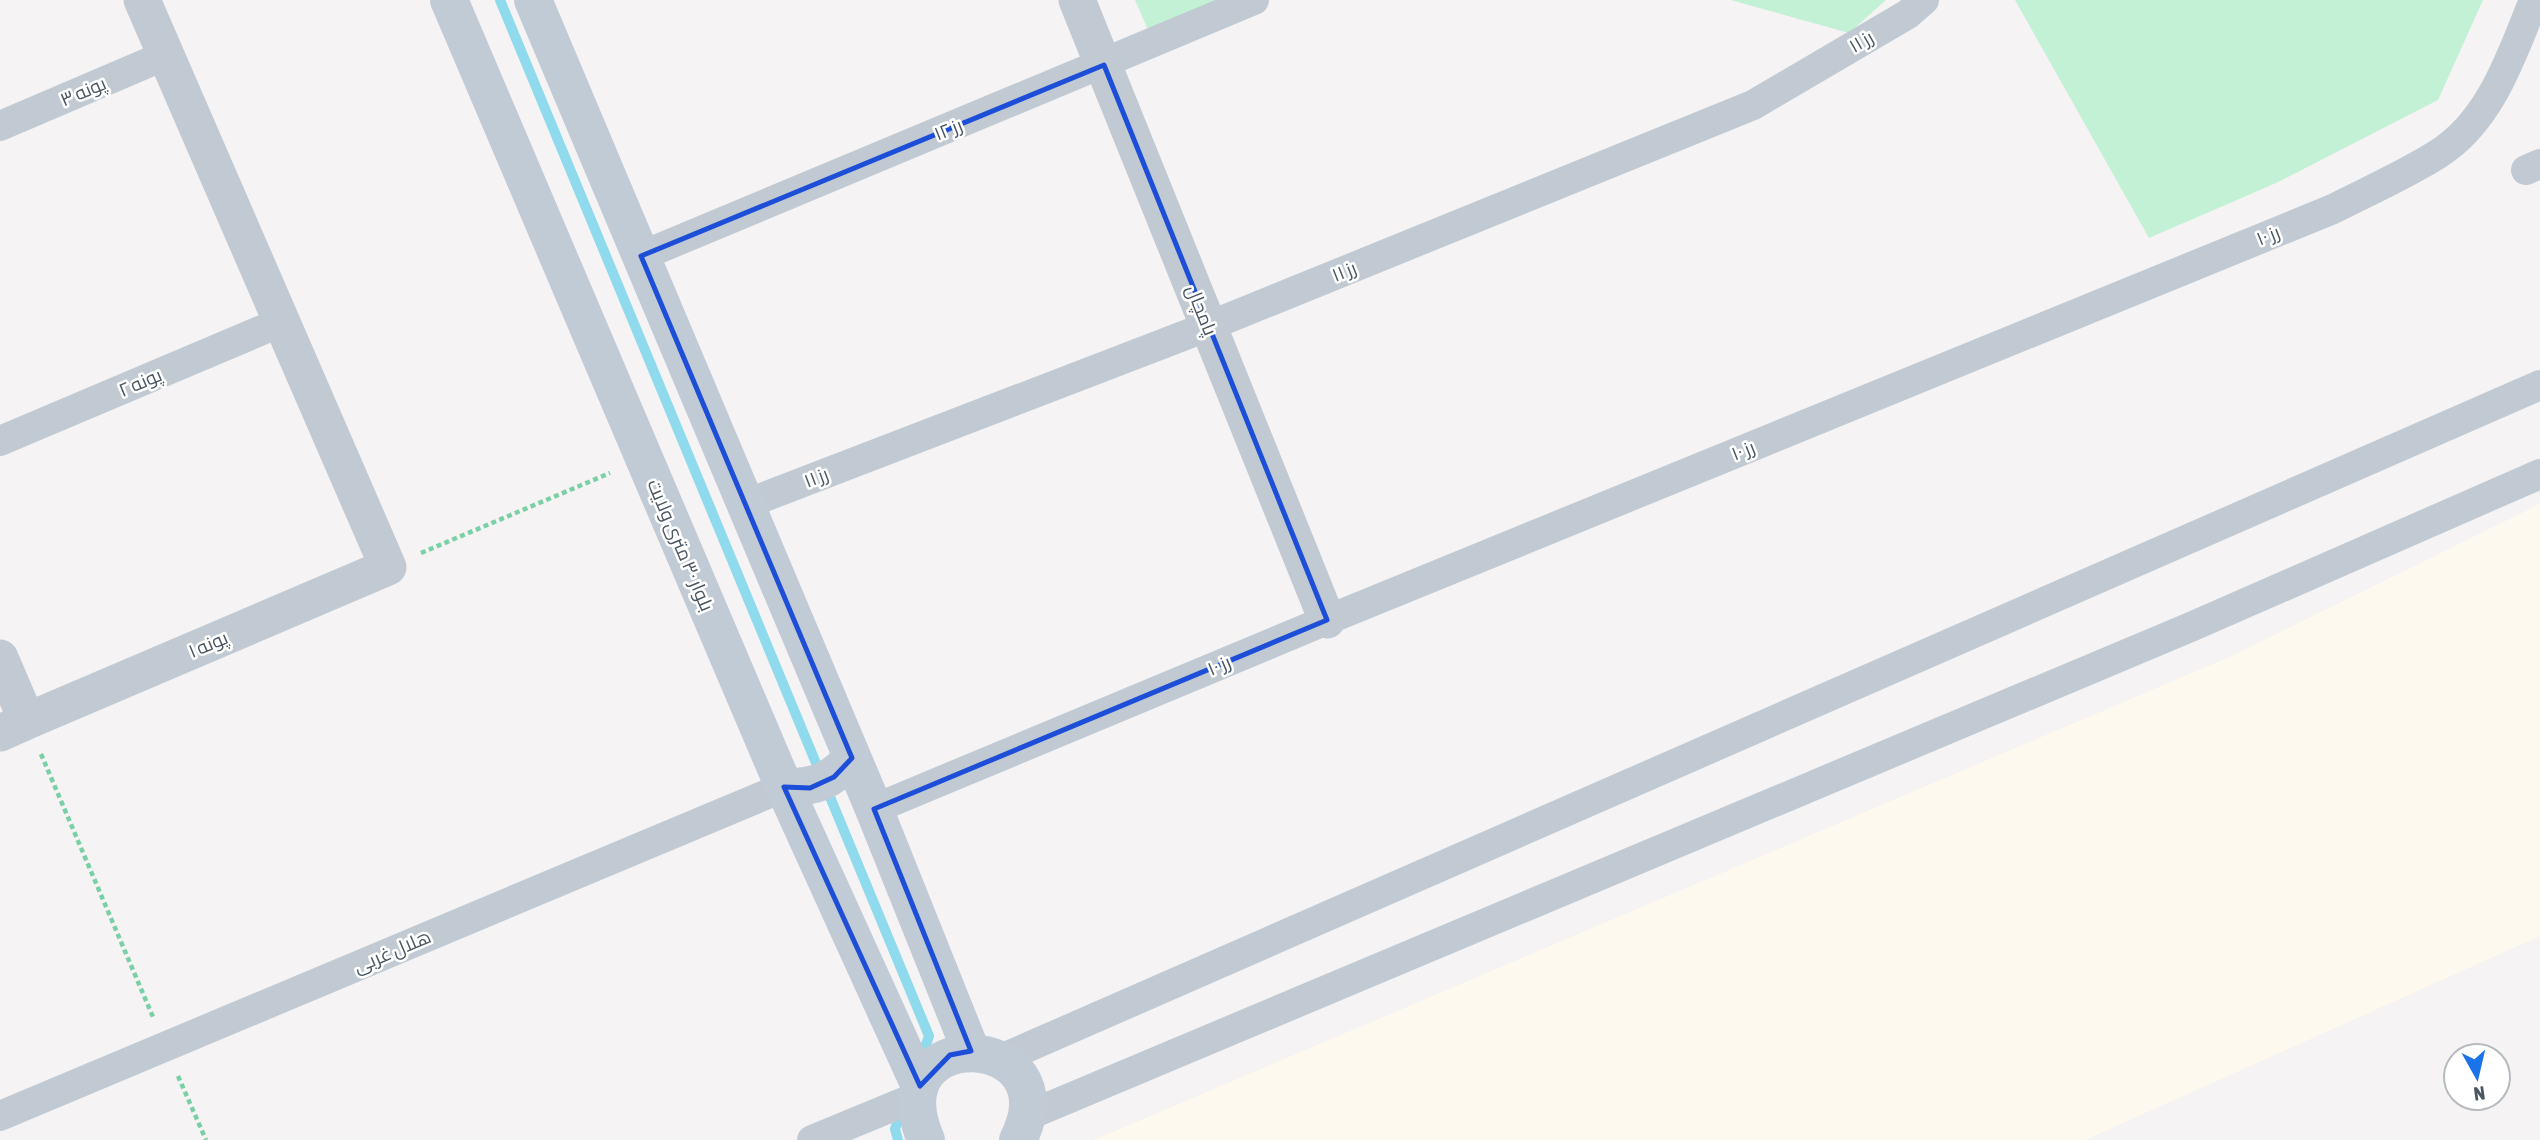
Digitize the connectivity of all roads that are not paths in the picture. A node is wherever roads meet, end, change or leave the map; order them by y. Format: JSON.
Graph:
{"nodes":[{"id":1,"x":142,"y":0,"type":"edge"},
{"id":2,"x":449,"y":0,"type":"edge"},
{"id":3,"x":533,"y":0,"type":"edge"},
{"id":4,"x":1077,"y":0,"type":"edge"},
{"id":5,"x":1254,"y":0,"type":"edge"},
{"id":6,"x":1924,"y":0,"type":"edge"},
{"id":7,"x":2533,"y":0,"type":"edge"},
{"id":8,"x":166,"y":55,"type":"junction"},
{"id":9,"x":1104,"y":65,"type":"junction"},
{"id":10,"x":0,"y":126,"type":"edge"},
{"id":11,"x":641,"y":256,"type":"junction"},
{"id":12,"x":281,"y":322,"type":"junction"},
{"id":13,"x":1209,"y":326,"type":"junction"},
{"id":14,"x":2540,"y":385,"type":"edge"},
{"id":15,"x":0,"y":441,"type":"edge"},
{"id":16,"x":2540,"y":474,"type":"edge"},
{"id":17,"x":746,"y":504,"type":"junction"},
{"id":18,"x":1327,"y":620,"type":"junction"},
{"id":19,"x":0,"y":658,"type":"edge"},
{"id":20,"x":13,"y":727,"type":"edge"},
{"id":21,"x":852,"y":758,"type":"junction"},
{"id":22,"x":784,"y":787,"type":"junction"},
{"id":23,"x":874,"y":809,"type":"junction"},
{"id":24,"x":986,"y":1055,"type":"junction"},
{"id":25,"x":918,"y":1092,"type":"junction"},
{"id":26,"x":0,"y":1116,"type":"edge"},
{"id":27,"x":1022,"y":1128,"type":"edge"},
{"id":28,"x":812,"y":1140,"type":"edge"},
{"id":29,"x":926,"y":1140,"type":"edge"}],
"edges":[{"from":1,"to":8,"type":"street"},
{"from":2,"to":22,"type":"main road","name":"بلوار ۳۰ متری ولایت"},
{"from":3,"to":11,"type":"main road"},
{"from":4,"to":9,"type":"street","name":"پامچال"},
{"from":5,"to":9,"type":"street","name":"رز ۱۲"},
{"from":6,"to":13,"type":"street","name":"رز ۱۱"},
{"from":7,"to":18,"type":"street","name":"رز ۱۰"},
{"from":8,"to":10,"type":"street","name":"پونه ۳"},
{"from":8,"to":12,"type":"street"},
{"from":9,"to":11,"type":"street","name":"رز ۱۲"},
{"from":9,"to":13,"type":"street","name":"پامچال"},
{"from":11,"to":17,"type":"main road"},
{"from":12,"to":15,"type":"street","name":"پونه ۲"},
{"from":12,"to":20,"type":"street","name":"پونه ۱"},
{"from":13,"to":17,"type":"street","name":"رز ۱۱"},
{"from":13,"to":18,"type":"street","name":"پامچال"},
{"from":14,"to":24,"type":"street"},
{"from":16,"to":27,"type":"street"},
{"from":17,"to":21,"type":"main road"},
{"from":18,"to":23,"type":"street","name":"رز ۱۰"},
{"from":19,"to":20,"type":"street"},
{"from":21,"to":22,"type":"main road"},
{"from":21,"to":23,"type":"main road"},
{"from":22,"to":25,"type":"main road","name":"بلوار ۳۰ متری ولایت"},
{"from":22,"to":26,"type":"street","name":"هلال غربی"},
{"from":23,"to":24,"type":"main road"},
{"from":24,"to":25,"type":"main road"},
{"from":24,"to":27,"type":"main road"},
{"from":25,"to":28,"type":"street"},
{"from":25,"to":29,"type":"main road","name":"بلوار ۳۰ متری ولایت"}]}
